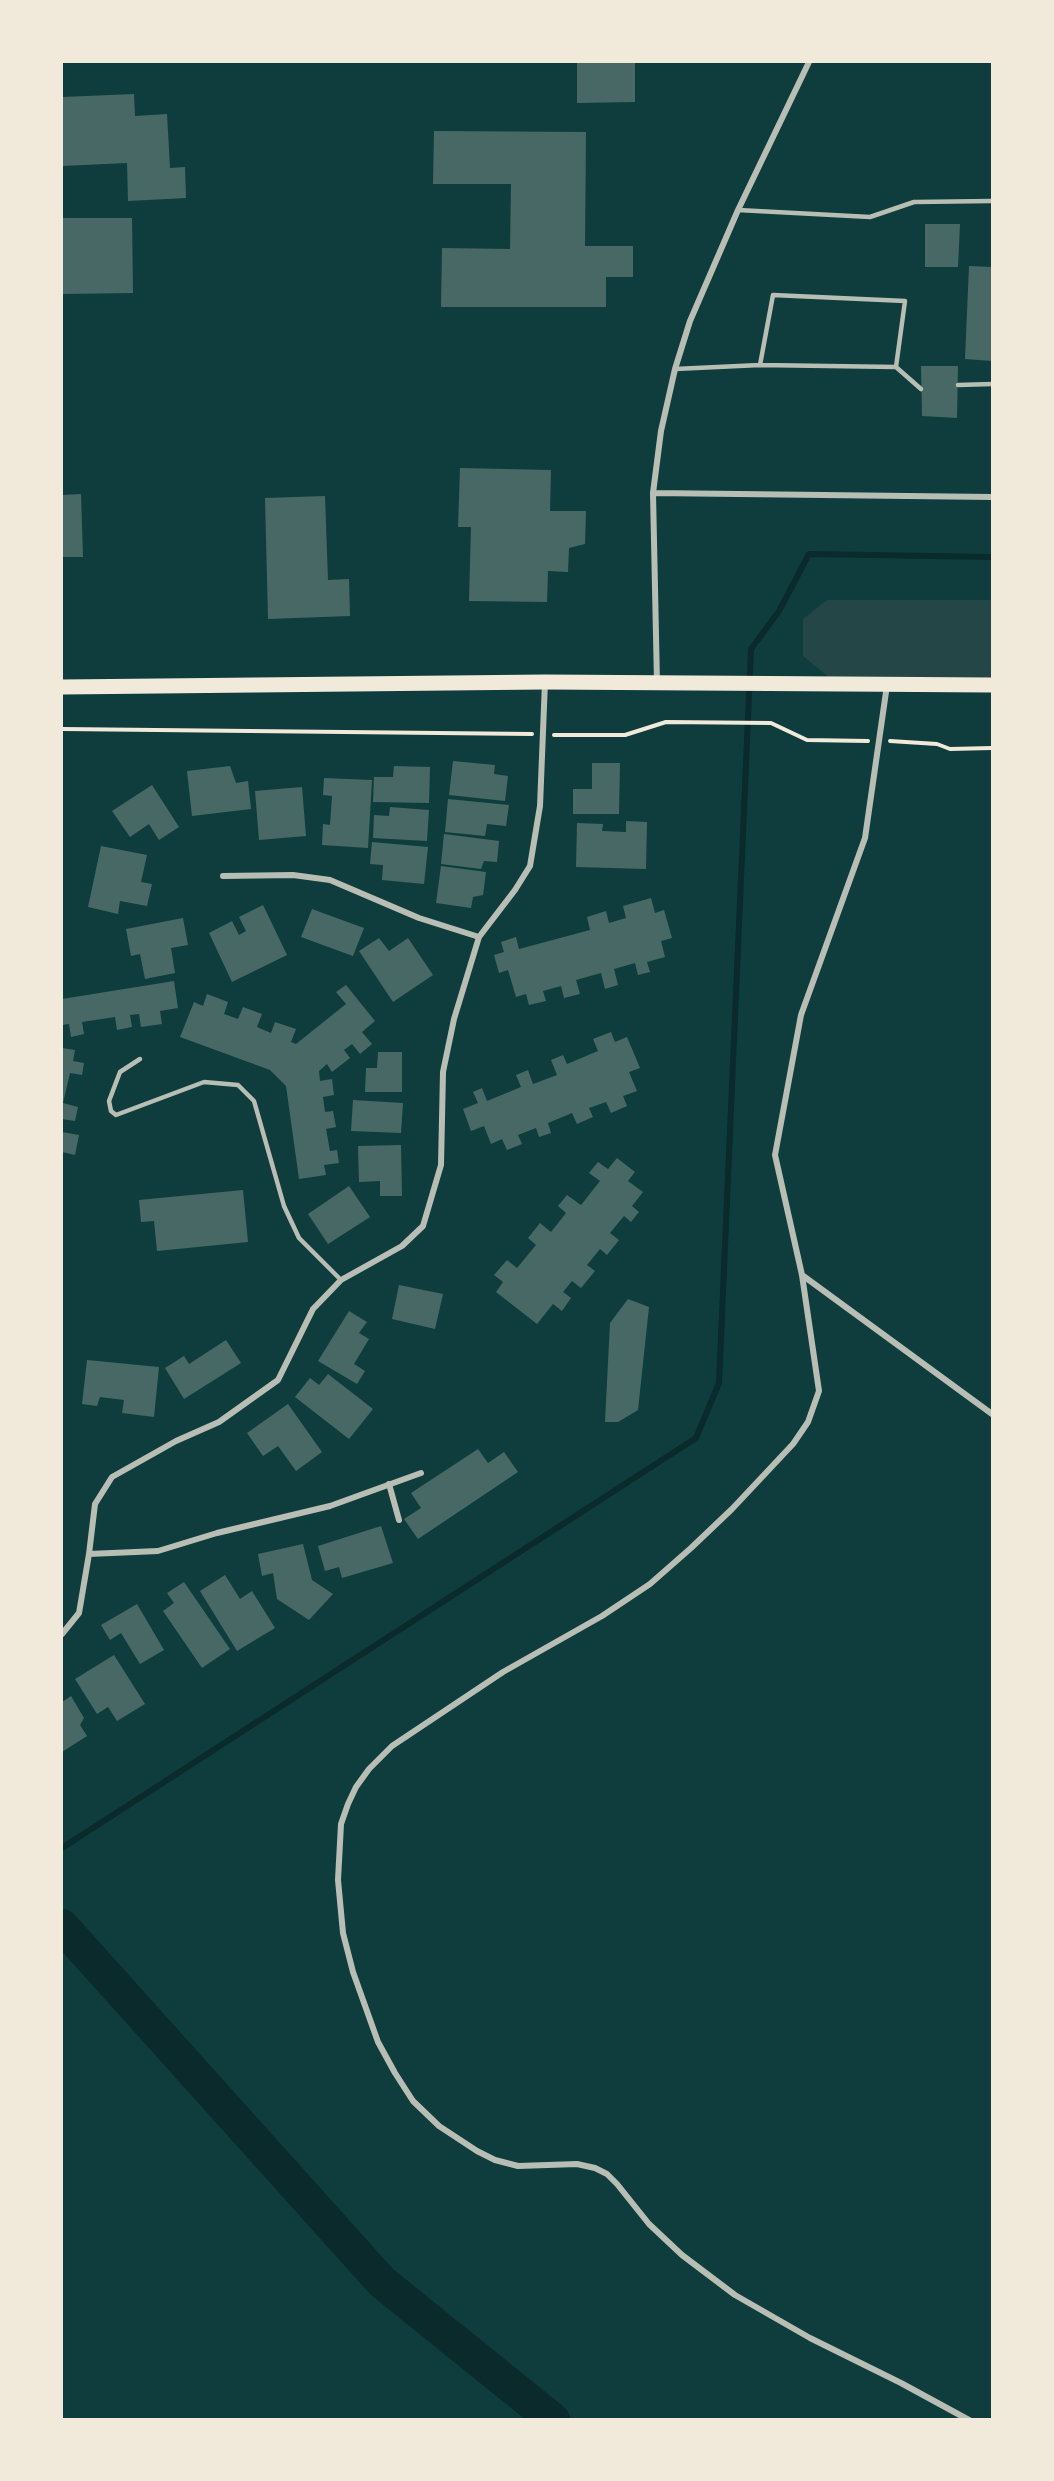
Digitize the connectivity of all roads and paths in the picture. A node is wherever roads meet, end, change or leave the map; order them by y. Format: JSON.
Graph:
{"nodes":[{"id":1,"x":809,"y":62,"type":"edge"},
{"id":2,"x":993,"y":201,"type":"edge"},
{"id":3,"x":738,"y":210,"type":"junction"},
{"id":4,"x":760,"y":366,"type":"junction"},
{"id":5,"x":896,"y":367,"type":"junction"},
{"id":6,"x":675,"y":369,"type":"junction"},
{"id":7,"x":993,"y":384,"type":"edge"},
{"id":8,"x":958,"y":385,"type":"dead end"},
{"id":9,"x":921,"y":389,"type":"dead end"},
{"id":10,"x":653,"y":493,"type":"junction"},
{"id":11,"x":993,"y":497,"type":"edge"},
{"id":12,"x":546,"y":682,"type":"junction"},
{"id":13,"x":657,"y":683,"type":"junction"},
{"id":14,"x":887,"y":684,"type":"junction"},
{"id":15,"x":993,"y":685,"type":"edge"},
{"id":16,"x":62,"y":687,"type":"edge"},
{"id":17,"x":771,"y":723,"type":"dead end"},
{"id":18,"x":62,"y":729,"type":"edge"},
{"id":19,"x":542,"y":734,"type":"junction"},
{"id":20,"x":223,"y":876,"type":"dead end"},
{"id":21,"x":479,"y":937,"type":"junction"},
{"id":22,"x":140,"y":1059,"type":"dead end"},
{"id":23,"x":802,"y":1275,"type":"junction"},
{"id":24,"x":341,"y":1280,"type":"junction"},
{"id":25,"x":993,"y":1414,"type":"edge"},
{"id":26,"x":421,"y":1473,"type":"dead end"},
{"id":27,"x":390,"y":1484,"type":"junction"},
{"id":28,"x":399,"y":1520,"type":"dead end"},
{"id":29,"x":89,"y":1554,"type":"junction"},
{"id":30,"x":62,"y":1634,"type":"edge"},
{"id":31,"x":969,"y":2420,"type":"edge"}],
"edges":[{"from":1,"to":3,"type":"street"},
{"from":2,"to":3,"type":"lane"},
{"from":3,"to":6,"type":"street"},
{"from":4,"to":5,"type":"lane"},
{"from":4,"to":5,"type":"lane"},
{"from":4,"to":6,"type":"lane"},
{"from":5,"to":9,"type":"lane"},
{"from":6,"to":10,"type":"street"},
{"from":7,"to":8,"type":"lane"},
{"from":10,"to":11,"type":"street"},
{"from":10,"to":13,"type":"street"},
{"from":12,"to":13,"type":"highway"},
{"from":12,"to":16,"type":"highway"},
{"from":12,"to":19,"type":"street"},
{"from":13,"to":14,"type":"highway"},
{"from":14,"to":15,"type":"highway"},
{"from":14,"to":23,"type":"street"},
{"from":17,"to":19,"type":"path"},
{"from":18,"to":19,"type":"path"},
{"from":19,"to":21,"type":"street"},
{"from":20,"to":21,"type":"street"},
{"from":21,"to":24,"type":"street"},
{"from":22,"to":24,"type":"lane"},
{"from":23,"to":25,"type":"street"},
{"from":23,"to":31,"type":"street"},
{"from":24,"to":29,"type":"street"},
{"from":26,"to":27,"type":"street"},
{"from":27,"to":28,"type":"street"},
{"from":27,"to":29,"type":"street"},
{"from":29,"to":30,"type":"street"}]}
